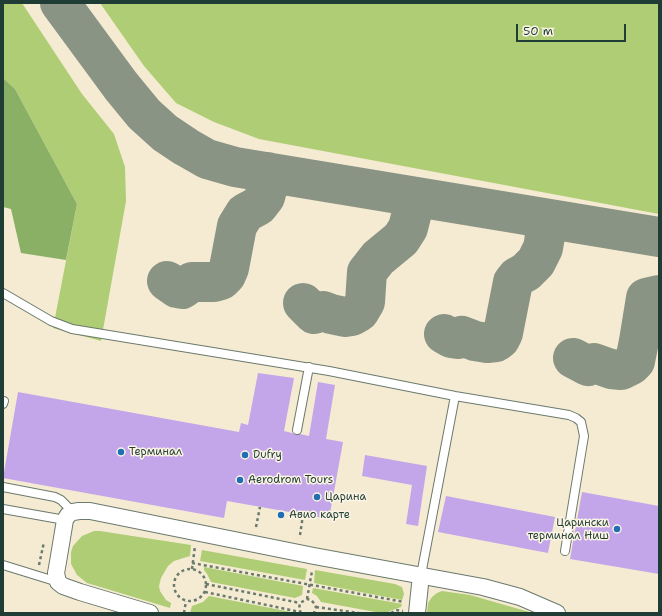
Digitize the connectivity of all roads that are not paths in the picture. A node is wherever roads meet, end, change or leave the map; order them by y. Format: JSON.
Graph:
{"nodes":[{"id":1,"x":3,"y":293,"type":"edge"},
{"id":2,"x":309,"y":367,"type":"junction"},
{"id":3,"x":456,"y":396,"type":"junction"},
{"id":4,"x":297,"y":430,"type":"dead end"},
{"id":5,"x":3,"y":487,"type":"edge"},
{"id":6,"x":3,"y":508,"type":"edge"},
{"id":7,"x":69,"y":516,"type":"junction"},
{"id":8,"x":565,"y":551,"type":"dead end"},
{"id":9,"x":3,"y":565,"type":"edge"},
{"id":10,"x":421,"y":575,"type":"junction"},
{"id":11,"x":58,"y":582,"type":"junction"},
{"id":12,"x":409,"y":609,"type":"edge"},
{"id":13,"x":150,"y":613,"type":"edge"},
{"id":14,"x":557,"y":613,"type":"edge"}],
"edges":[{"from":1,"to":2,"type":"lane"},
{"from":2,"to":3,"type":"lane"},
{"from":2,"to":4,"type":"lane"},
{"from":3,"to":8,"type":"lane"},
{"from":3,"to":10,"type":"lane"},
{"from":5,"to":7,"type":"lane"},
{"from":6,"to":7,"type":"lane"},
{"from":7,"to":10,"type":"street"},
{"from":7,"to":11,"type":"street"},
{"from":9,"to":11,"type":"lane"},
{"from":10,"to":12,"type":"street"},
{"from":10,"to":14,"type":"street"},
{"from":11,"to":13,"type":"street"}]}
